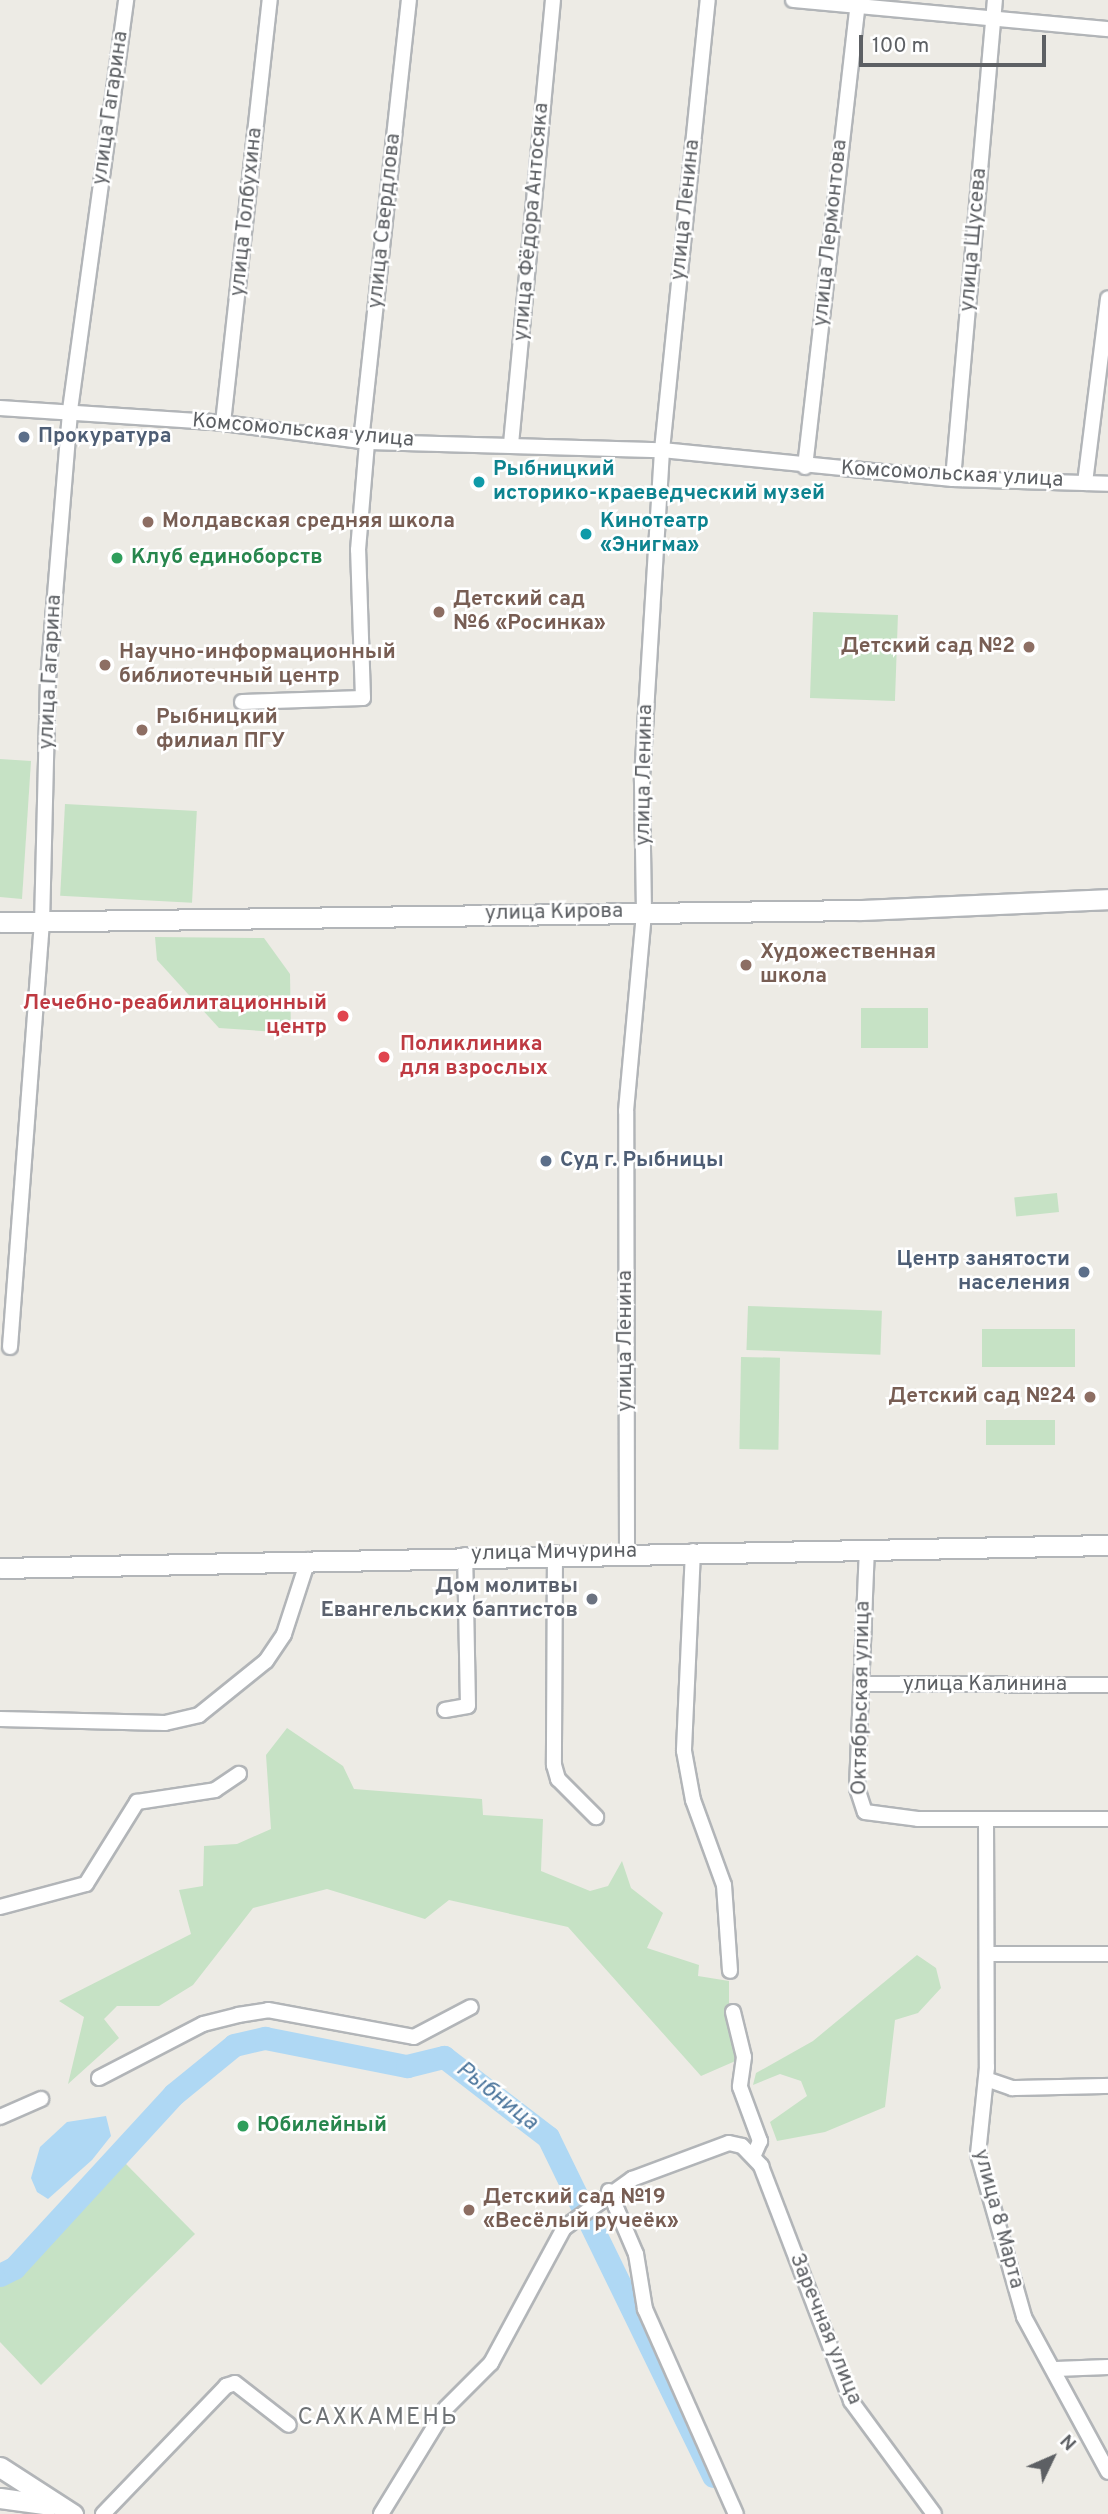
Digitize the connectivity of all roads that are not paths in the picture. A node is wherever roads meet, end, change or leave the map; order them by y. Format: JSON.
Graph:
{"nodes":[{"id":1,"x":125,"y":0,"type":"edge"},
{"id":2,"x":270,"y":0,"type":"edge"},
{"id":3,"x":409,"y":0,"type":"edge"},
{"id":4,"x":553,"y":0,"type":"edge"},
{"id":5,"x":708,"y":0,"type":"edge"},
{"id":6,"x":793,"y":0,"type":"edge"},
{"id":7,"x":995,"y":0,"type":"edge"},
{"id":8,"x":857,"y":2,"type":"edge"},
{"id":9,"x":994,"y":18,"type":"junction"},
{"id":10,"x":1108,"y":29,"type":"edge"},
{"id":11,"x":1108,"y":298,"type":"edge"},
{"id":12,"x":0,"y":408,"type":"edge"},
{"id":13,"x":70,"y":410,"type":"junction"},
{"id":14,"x":223,"y":423,"type":"junction"},
{"id":15,"x":364,"y":441,"type":"junction"},
{"id":16,"x":511,"y":444,"type":"junction"},
{"id":17,"x":662,"y":450,"type":"junction"},
{"id":18,"x":805,"y":467,"type":"junction"},
{"id":19,"x":953,"y":479,"type":"junction"},
{"id":20,"x":1085,"y":483,"type":"junction"},
{"id":21,"x":1108,"y":484,"type":"edge"},
{"id":22,"x":242,"y":702,"type":"dead end"},
{"id":23,"x":1108,"y":899,"type":"edge"},
{"id":24,"x":644,"y":912,"type":"junction"},
{"id":25,"x":0,"y":922,"type":"edge"},
{"id":26,"x":42,"y":924,"type":"junction"},
{"id":27,"x":10,"y":1347,"type":"dead end"},
{"id":28,"x":1108,"y":1545,"type":"edge"},
{"id":29,"x":867,"y":1548,"type":"junction"},
{"id":30,"x":693,"y":1551,"type":"junction"},
{"id":31,"x":627,"y":1552,"type":"junction"},
{"id":32,"x":555,"y":1553,"type":"junction"},
{"id":33,"x":465,"y":1555,"type":"junction"},
{"id":34,"x":308,"y":1560,"type":"junction"},
{"id":35,"x":0,"y":1567,"type":"edge"},
{"id":36,"x":861,"y":1684,"type":"junction"},
{"id":37,"x":1108,"y":1685,"type":"edge"},
{"id":38,"x":445,"y":1710,"type":"dead end"},
{"id":39,"x":0,"y":1719,"type":"edge"},
{"id":40,"x":239,"y":1774,"type":"dead end"},
{"id":41,"x":596,"y":1817,"type":"dead end"},
{"id":42,"x":986,"y":1819,"type":"junction"},
{"id":43,"x":1108,"y":1819,"type":"edge"},
{"id":44,"x":0,"y":1907,"type":"edge"},
{"id":45,"x":988,"y":1954,"type":"junction"},
{"id":46,"x":1108,"y":1954,"type":"edge"},
{"id":47,"x":730,"y":1971,"type":"dead end"},
{"id":48,"x":471,"y":2007,"type":"dead end"},
{"id":49,"x":733,"y":2012,"type":"dead end"},
{"id":50,"x":99,"y":2078,"type":"dead end"},
{"id":51,"x":986,"y":2080,"type":"junction"},
{"id":52,"x":1108,"y":2086,"type":"edge"},
{"id":53,"x":41,"y":2099,"type":"dead end"},
{"id":54,"x":0,"y":2118,"type":"edge"},
{"id":55,"x":757,"y":2162,"type":"junction"},
{"id":56,"x":604,"y":2194,"type":"junction"},
{"id":57,"x":1108,"y":2367,"type":"edge"},
{"id":58,"x":1056,"y":2369,"type":"junction"},
{"id":59,"x":289,"y":2426,"type":"dead end"},
{"id":60,"x":0,"y":2467,"type":"edge"},
{"id":61,"x":1108,"y":2472,"type":"edge"},
{"id":62,"x":0,"y":2498,"type":"edge"},
{"id":63,"x":73,"y":2514,"type":"edge"},
{"id":64,"x":103,"y":2514,"type":"edge"},
{"id":65,"x":381,"y":2514,"type":"edge"},
{"id":66,"x":737,"y":2514,"type":"edge"},
{"id":67,"x":934,"y":2514,"type":"edge"}],
"edges":[{"from":1,"to":13,"type":"street","name":"улица Гагарина"},
{"from":2,"to":14,"type":"street","name":"улица Толбухина"},
{"from":3,"to":15,"type":"street","name":"улица Свердлова"},
{"from":4,"to":16,"type":"street","name":"улица Фёдора Антосяка"},
{"from":5,"to":17,"type":"street","name":"улица Ленина"},
{"from":6,"to":8,"type":"street"},
{"from":7,"to":9,"type":"street","name":"улица Щусева"},
{"from":8,"to":9,"type":"street"},
{"from":8,"to":18,"type":"street","name":"улица Лермонтова"},
{"from":9,"to":10,"type":"street"},
{"from":9,"to":19,"type":"street","name":"улица Щусева"},
{"from":11,"to":20,"type":"street"},
{"from":12,"to":13,"type":"street","name":"Комсомольская улица"},
{"from":13,"to":14,"type":"street","name":"Комсомольская улица"},
{"from":13,"to":26,"type":"street","name":"улица Гагарина"},
{"from":14,"to":15,"type":"street","name":"Комсомольская улица"},
{"from":15,"to":16,"type":"street","name":"Комсомольская улица"},
{"from":15,"to":22,"type":"street","name":"улица Свердлова"},
{"from":16,"to":17,"type":"street","name":"Комсомольская улица"},
{"from":17,"to":18,"type":"street","name":"Комсомольская улица"},
{"from":17,"to":24,"type":"street","name":"улица Ленина"},
{"from":18,"to":19,"type":"street","name":"Комсомольская улица"},
{"from":19,"to":20,"type":"street","name":"Комсомольская улица"},
{"from":20,"to":21,"type":"street","name":"Комсомольская улица"},
{"from":23,"to":24,"type":"main road","name":"улица Кирова"},
{"from":24,"to":26,"type":"main road","name":"улица Кирова"},
{"from":24,"to":31,"type":"street","name":"улица Ленина"},
{"from":25,"to":26,"type":"main road","name":"улица Кирова"},
{"from":26,"to":27,"type":"street","name":"улица Гагарина"},
{"from":28,"to":29,"type":"main road","name":"улица Мичурина"},
{"from":29,"to":30,"type":"main road","name":"улица Мичурина"},
{"from":29,"to":36,"type":"street","name":"Октябрьская улица"},
{"from":30,"to":31,"type":"main road","name":"улица Мичурина"},
{"from":30,"to":47,"type":"street"},
{"from":31,"to":32,"type":"main road","name":"улица Мичурина"},
{"from":32,"to":33,"type":"main road","name":"улица Мичурина"},
{"from":32,"to":41,"type":"street"},
{"from":33,"to":34,"type":"main road","name":"улица Мичурина"},
{"from":33,"to":38,"type":"street"},
{"from":34,"to":35,"type":"main road","name":"улица Мичурина"},
{"from":34,"to":39,"type":"street"},
{"from":36,"to":37,"type":"street","name":"улица Калинина"},
{"from":36,"to":42,"type":"street","name":"Октябрьская улица"},
{"from":40,"to":44,"type":"street"},
{"from":42,"to":43,"type":"street","name":"Октябрьская улица"},
{"from":42,"to":45,"type":"street","name":"улица 8 Марта"},
{"from":45,"to":46,"type":"street"},
{"from":45,"to":51,"type":"street","name":"улица 8 Марта"},
{"from":48,"to":50,"type":"street"},
{"from":49,"to":55,"type":"street"},
{"from":51,"to":52,"type":"street"},
{"from":51,"to":58,"type":"street","name":"улица 8 Марта"},
{"from":53,"to":54,"type":"street"},
{"from":55,"to":56,"type":"street"},
{"from":55,"to":67,"type":"street","name":"Заречная улица"},
{"from":56,"to":65,"type":"street"},
{"from":56,"to":66,"type":"street"},
{"from":57,"to":58,"type":"street"},
{"from":58,"to":61,"type":"street","name":"улица 8 Марта"},
{"from":59,"to":64,"type":"street"},
{"from":60,"to":63,"type":"main road"},
{"from":62,"to":63,"type":"main road"}]}
